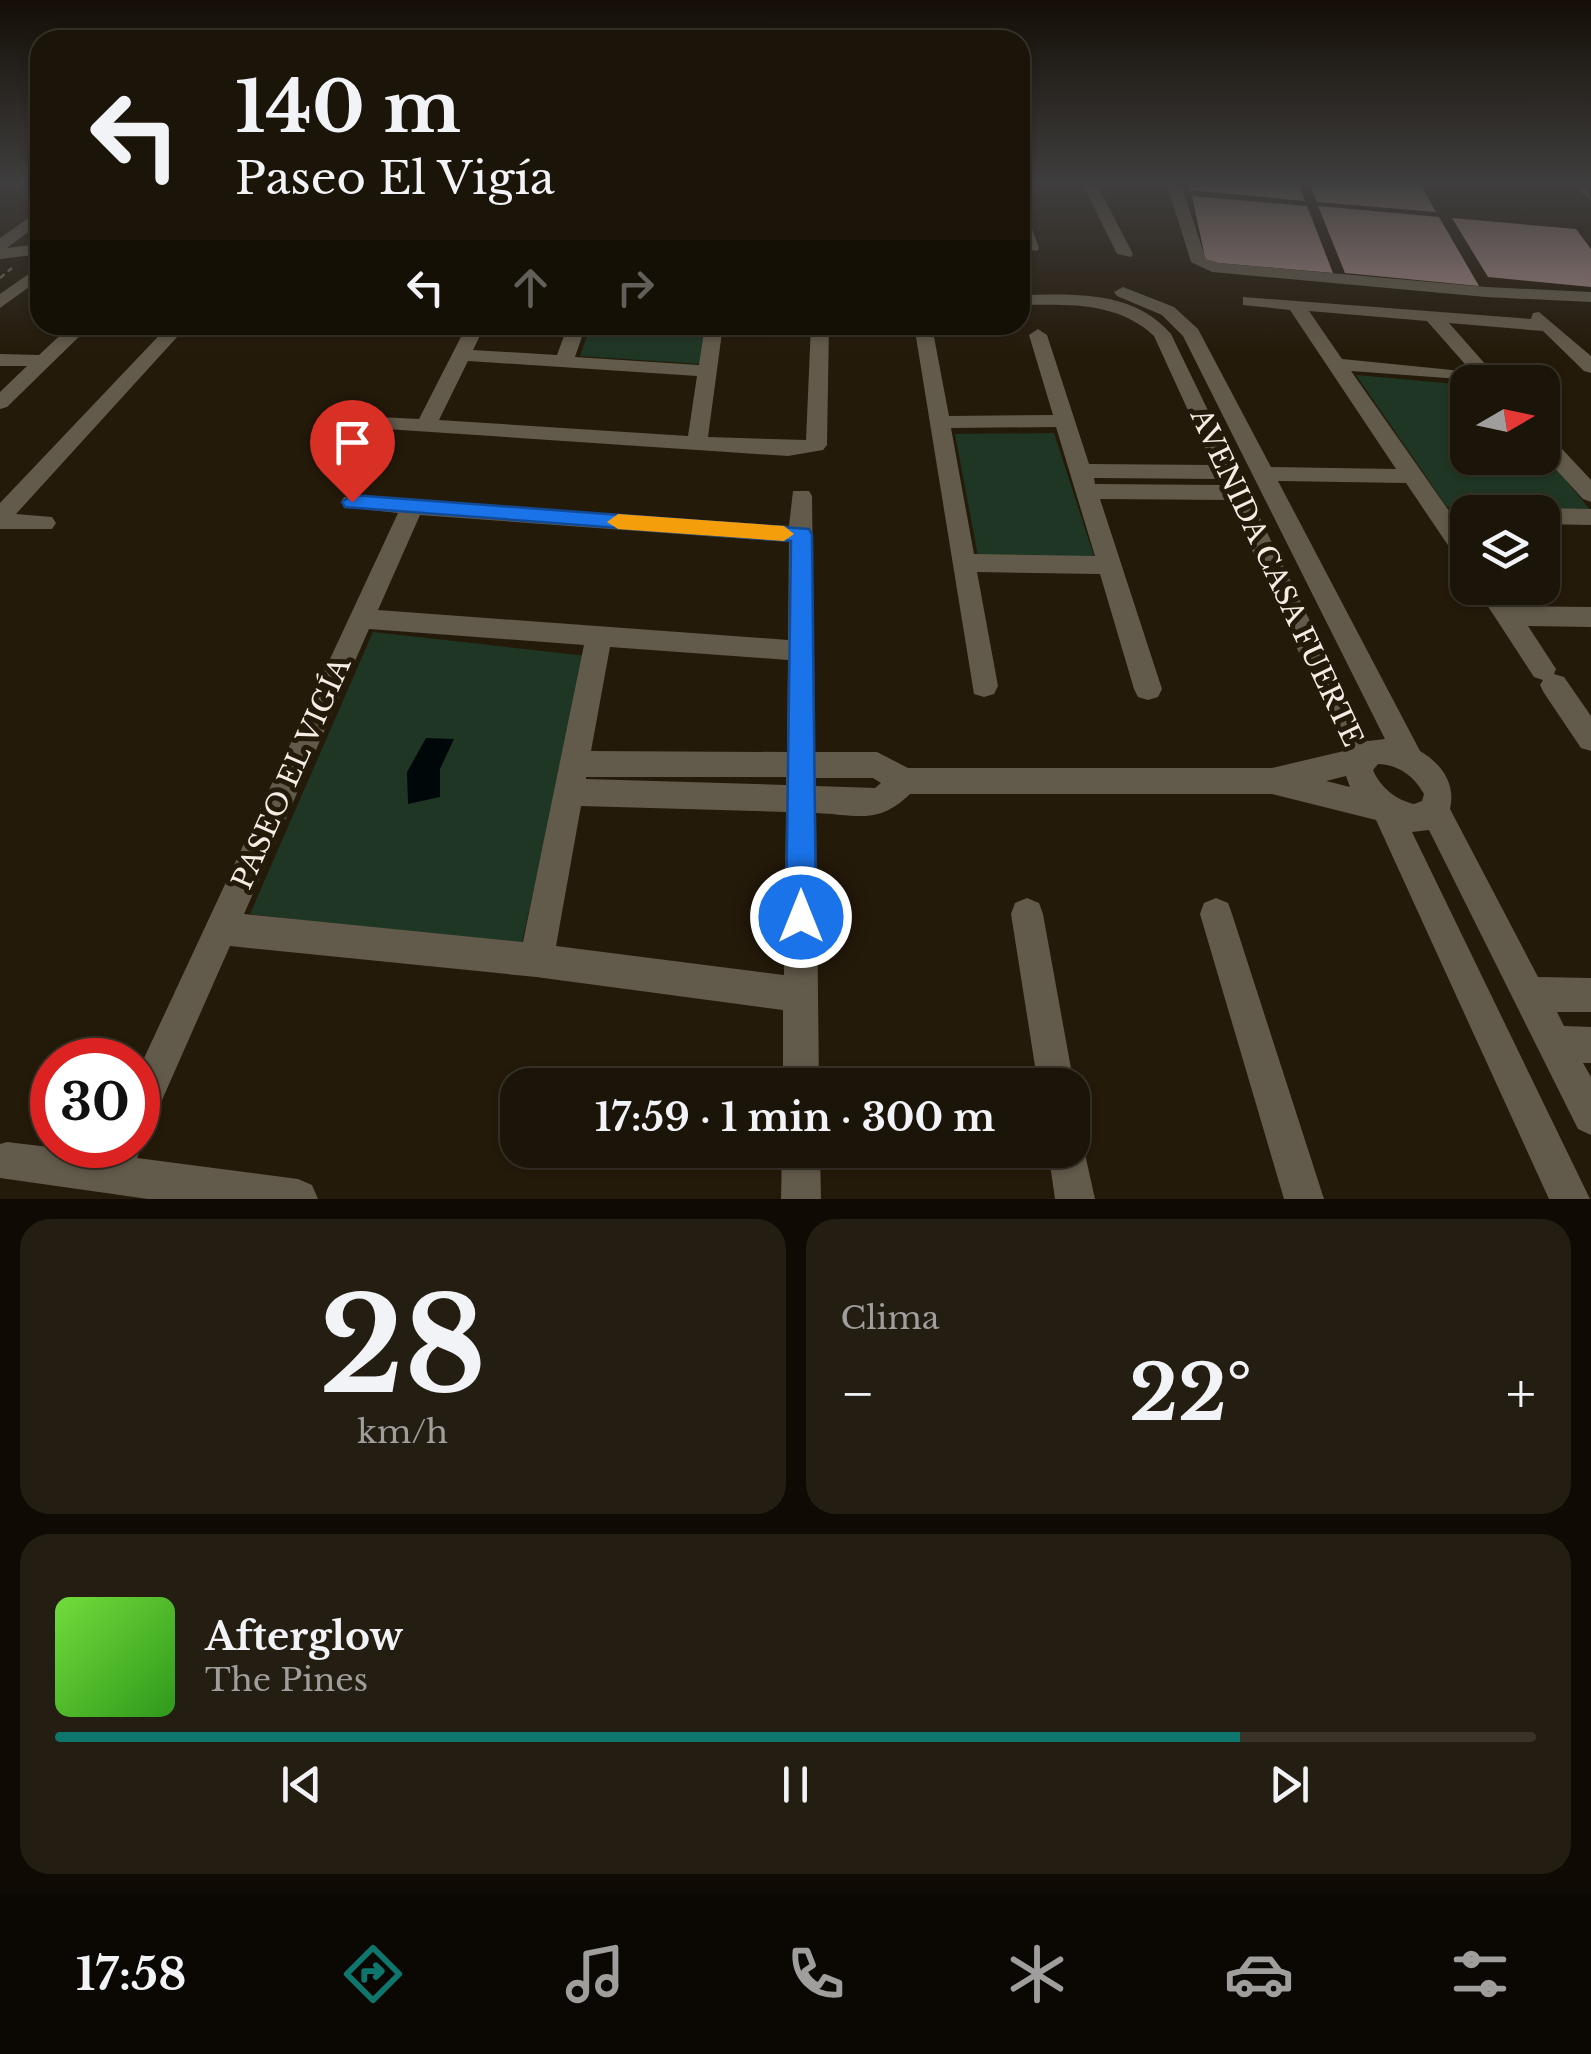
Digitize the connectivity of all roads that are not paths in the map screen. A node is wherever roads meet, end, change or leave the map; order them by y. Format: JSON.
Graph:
{"nodes":[{"id":1,"x":1118,"y":241,"type":"edge"},
{"id":2,"x":1192,"y":241,"type":"edge"},
{"id":3,"x":30,"y":250,"type":"edge"},
{"id":4,"x":0,"y":254,"type":"edge"},
{"id":5,"x":1124,"y":254,"type":"dead end"},
{"id":6,"x":30,"y":278,"type":"edge"},
{"id":7,"x":1030,"y":285,"type":"edge"},
{"id":8,"x":1591,"y":295,"type":"edge"},
{"id":9,"x":1030,"y":300,"type":"edge"},
{"id":10,"x":1249,"y":301,"type":"dead end"},
{"id":11,"x":0,"y":304,"type":"edge"},
{"id":12,"x":1296,"y":305,"type":"junction"},
{"id":13,"x":1532,"y":310,"type":"dead end"},
{"id":14,"x":1433,"y":316,"type":"junction"},
{"id":15,"x":1548,"y":326,"type":"junction"},
{"id":16,"x":71,"y":335,"type":"edge"},
{"id":17,"x":170,"y":335,"type":"edge"},
{"id":18,"x":471,"y":335,"type":"edge"},
{"id":19,"x":573,"y":335,"type":"edge"},
{"id":20,"x":712,"y":335,"type":"edge"},
{"id":21,"x":820,"y":335,"type":"edge"},
{"id":22,"x":1038,"y":335,"type":"dead end"},
{"id":23,"x":925,"y":337,"type":"dead end"},
{"id":24,"x":462,"y":355,"type":"junction"},
{"id":25,"x":0,"y":360,"type":"edge"},
{"id":26,"x":44,"y":361,"type":"junction"},
{"id":27,"x":564,"y":362,"type":"junction"},
{"id":28,"x":1337,"y":364,"type":"junction"},
{"id":29,"x":1476,"y":365,"type":"edge"},
{"id":30,"x":1591,"y":367,"type":"edge"},
{"id":31,"x":707,"y":370,"type":"junction"},
{"id":32,"x":1450,"y":377,"type":"edge"},
{"id":33,"x":0,"y":378,"type":"edge"},
{"id":34,"x":26,"y":378,"type":"junction"},
{"id":35,"x":1192,"y":398,"type":"junction"},
{"id":36,"x":1224,"y":398,"type":"junction"},
{"id":37,"x":0,"y":402,"type":"edge"},
{"id":38,"x":1065,"y":421,"type":"junction"},
{"id":39,"x":939,"y":422,"type":"junction"},
{"id":40,"x":378,"y":423,"type":"dead end"},
{"id":41,"x":426,"y":426,"type":"junction"},
{"id":42,"x":698,"y":443,"type":"junction"},
{"id":43,"x":1560,"y":460,"type":"edge"},
{"id":44,"x":1260,"y":468,"type":"junction"},
{"id":45,"x":1408,"y":469,"type":"junction"},
{"id":46,"x":1084,"y":481,"type":"junction"},
{"id":47,"x":1232,"y":482,"type":"junction"},
{"id":48,"x":1591,"y":494,"type":"edge"},
{"id":49,"x":802,"y":496,"type":"dead end"},
{"id":50,"x":352,"y":502,"type":"dead end"},
{"id":51,"x":412,"y":507,"type":"junction"},
{"id":52,"x":1438,"y":514,"type":"junction"},
{"id":53,"x":1450,"y":514,"type":"edge"},
{"id":54,"x":1560,"y":516,"type":"edge"},
{"id":55,"x":1591,"y":517,"type":"edge"},
{"id":56,"x":0,"y":519,"type":"edge"},
{"id":57,"x":44,"y":523,"type":"dead end"},
{"id":58,"x":1450,"y":531,"type":"edge"},
{"id":59,"x":802,"y":535,"type":"junction"},
{"id":60,"x":963,"y":563,"type":"junction"},
{"id":61,"x":1110,"y":565,"type":"junction"},
{"id":62,"x":1500,"y":605,"type":"edge"},
{"id":63,"x":1508,"y":616,"type":"junction"},
{"id":64,"x":1591,"y":618,"type":"edge"},
{"id":65,"x":361,"y":619,"type":"junction"},
{"id":66,"x":599,"y":636,"type":"junction"},
{"id":67,"x":801,"y":651,"type":"junction"},
{"id":68,"x":984,"y":686,"type":"dead end"},
{"id":69,"x":1148,"y":689,"type":"dead end"},
{"id":70,"x":1591,"y":739,"type":"edge"},
{"id":71,"x":1409,"y":758,"type":"junction"},
{"id":72,"x":1362,"y":759,"type":"junction"},
{"id":73,"x":801,"y":764,"type":"junction"},
{"id":74,"x":571,"y":778,"type":"junction"},
{"id":75,"x":904,"y":781,"type":"junction"},
{"id":76,"x":1272,"y":781,"type":"junction"},
{"id":77,"x":801,"y":799,"type":"junction"},
{"id":78,"x":1386,"y":809,"type":"junction"},
{"id":79,"x":1435,"y":810,"type":"junction"},
{"id":80,"x":1027,"y":914,"type":"dead end"},
{"id":81,"x":1216,"y":914,"type":"dead end"},
{"id":82,"x":221,"y":928,"type":"junction"},
{"id":83,"x":536,"y":960,"type":"junction"},
{"id":84,"x":1529,"y":994,"type":"junction"},
{"id":85,"x":801,"y":995,"type":"junction"},
{"id":86,"x":1591,"y":996,"type":"edge"},
{"id":87,"x":1554,"y":1044,"type":"junction"},
{"id":88,"x":1591,"y":1045,"type":"edge"},
{"id":89,"x":160,"y":1063,"type":"edge"},
{"id":90,"x":801,"y":1068,"type":"edge"},
{"id":91,"x":1053,"y":1068,"type":"edge"},
{"id":92,"x":1591,"y":1116,"type":"edge"},
{"id":93,"x":7,"y":1161,"type":"dead end"},
{"id":94,"x":30,"y":1161,"type":"edge"},
{"id":95,"x":153,"y":1168,"type":"edge"},
{"id":96,"x":801,"y":1168,"type":"edge"},
{"id":97,"x":1069,"y":1168,"type":"edge"},
{"id":98,"x":298,"y":1199,"type":"edge"},
{"id":99,"x":801,"y":1199,"type":"edge"},
{"id":100,"x":1075,"y":1199,"type":"edge"},
{"id":101,"x":1304,"y":1199,"type":"edge"},
{"id":102,"x":1570,"y":1199,"type":"edge"}],
"edges":[{"from":1,"to":5,"type":"street"},
{"from":2,"to":8,"type":"street"},
{"from":3,"to":4,"type":"street"},
{"from":6,"to":11,"type":"street"},
{"from":7,"to":36,"type":"street","name":"AVENIDA CASA FUERTE"},
{"from":9,"to":35,"type":"street","name":"AVENIDA CASA FUERTE"},
{"from":10,"to":12,"type":"street"},
{"from":12,"to":14,"type":"street"},
{"from":12,"to":28,"type":"street"},
{"from":13,"to":15,"type":"street"},
{"from":14,"to":15,"type":"street"},
{"from":14,"to":29,"type":"street"},
{"from":15,"to":30,"type":"street"},
{"from":16,"to":26,"type":"street"},
{"from":17,"to":56,"type":"street"},
{"from":18,"to":24,"type":"street"},
{"from":19,"to":27,"type":"street"},
{"from":20,"to":31,"type":"street"},
{"from":21,"to":42,"type":"street"},
{"from":22,"to":38,"type":"street"},
{"from":23,"to":39,"type":"street"},
{"from":24,"to":27,"type":"street"},
{"from":24,"to":41,"type":"street"},
{"from":25,"to":26,"type":"street"},
{"from":26,"to":34,"type":"street"},
{"from":27,"to":31,"type":"street"},
{"from":28,"to":32,"type":"street"},
{"from":28,"to":45,"type":"street"},
{"from":31,"to":42,"type":"street"},
{"from":33,"to":34,"type":"street"},
{"from":34,"to":37,"type":"street"},
{"from":35,"to":36,"type":"street"},
{"from":35,"to":47,"type":"street","name":"AVENIDA CASA FUERTE"},
{"from":36,"to":44,"type":"street","name":"AVENIDA CASA FUERTE"},
{"from":38,"to":39,"type":"street"},
{"from":38,"to":46,"type":"street"},
{"from":39,"to":60,"type":"street"},
{"from":40,"to":41,"type":"street"},
{"from":41,"to":42,"type":"street"},
{"from":43,"to":48,"type":"street"},
{"from":44,"to":45,"type":"street"},
{"from":44,"to":45,"type":"street"},
{"from":44,"to":71,"type":"street","name":"AVENIDA CASA FUERTE"},
{"from":45,"to":52,"type":"street"},
{"from":46,"to":47,"type":"street"},
{"from":46,"to":61,"type":"street"},
{"from":47,"to":72,"type":"street","name":"AVENIDA CASA FUERTE"},
{"from":49,"to":59,"type":"street"},
{"from":50,"to":51,"type":"street"},
{"from":51,"to":59,"type":"street"},
{"from":51,"to":65,"type":"street","name":"PASEO EL VIGÍA"},
{"from":52,"to":53,"type":"street"},
{"from":52,"to":58,"type":"street"},
{"from":54,"to":55,"type":"street"},
{"from":56,"to":57,"type":"street"},
{"from":59,"to":67,"type":"street"},
{"from":60,"to":61,"type":"street"},
{"from":60,"to":68,"type":"street"},
{"from":61,"to":69,"type":"street"},
{"from":62,"to":63,"type":"street"},
{"from":63,"to":64,"type":"street"},
{"from":63,"to":70,"type":"street"},
{"from":65,"to":66,"type":"street"},
{"from":65,"to":82,"type":"street","name":"PASEO EL VIGÍA"},
{"from":66,"to":67,"type":"street"},
{"from":66,"to":74,"type":"street"},
{"from":67,"to":73,"type":"street"},
{"from":71,"to":72,"type":"street"},
{"from":71,"to":79,"type":"street"},
{"from":72,"to":76,"type":"street","name":"AVENIDA CASA FUERTE"},
{"from":72,"to":78,"type":"street"},
{"from":73,"to":74,"type":"street"},
{"from":73,"to":75,"type":"street"},
{"from":73,"to":77,"type":"street"},
{"from":74,"to":77,"type":"street"},
{"from":74,"to":83,"type":"street"},
{"from":75,"to":76,"type":"street"},
{"from":75,"to":77,"type":"street"},
{"from":76,"to":78,"type":"street"},
{"from":77,"to":85,"type":"street"},
{"from":78,"to":79,"type":"street"},
{"from":78,"to":102,"type":"street"},
{"from":79,"to":84,"type":"street"},
{"from":80,"to":91,"type":"street"},
{"from":81,"to":101,"type":"street"},
{"from":82,"to":83,"type":"street","name":"PASEO EL VIGÍA"},
{"from":82,"to":89,"type":"street","name":"PASEO EL VIGÍA"},
{"from":83,"to":85,"type":"street","name":"PASEO EL VIGÍA"},
{"from":84,"to":86,"type":"street"},
{"from":84,"to":87,"type":"street"},
{"from":85,"to":90,"type":"street"},
{"from":87,"to":88,"type":"street"},
{"from":87,"to":92,"type":"street"},
{"from":93,"to":94,"type":"street"},
{"from":95,"to":98,"type":"street"},
{"from":96,"to":99,"type":"street"},
{"from":97,"to":100,"type":"street"}]}
